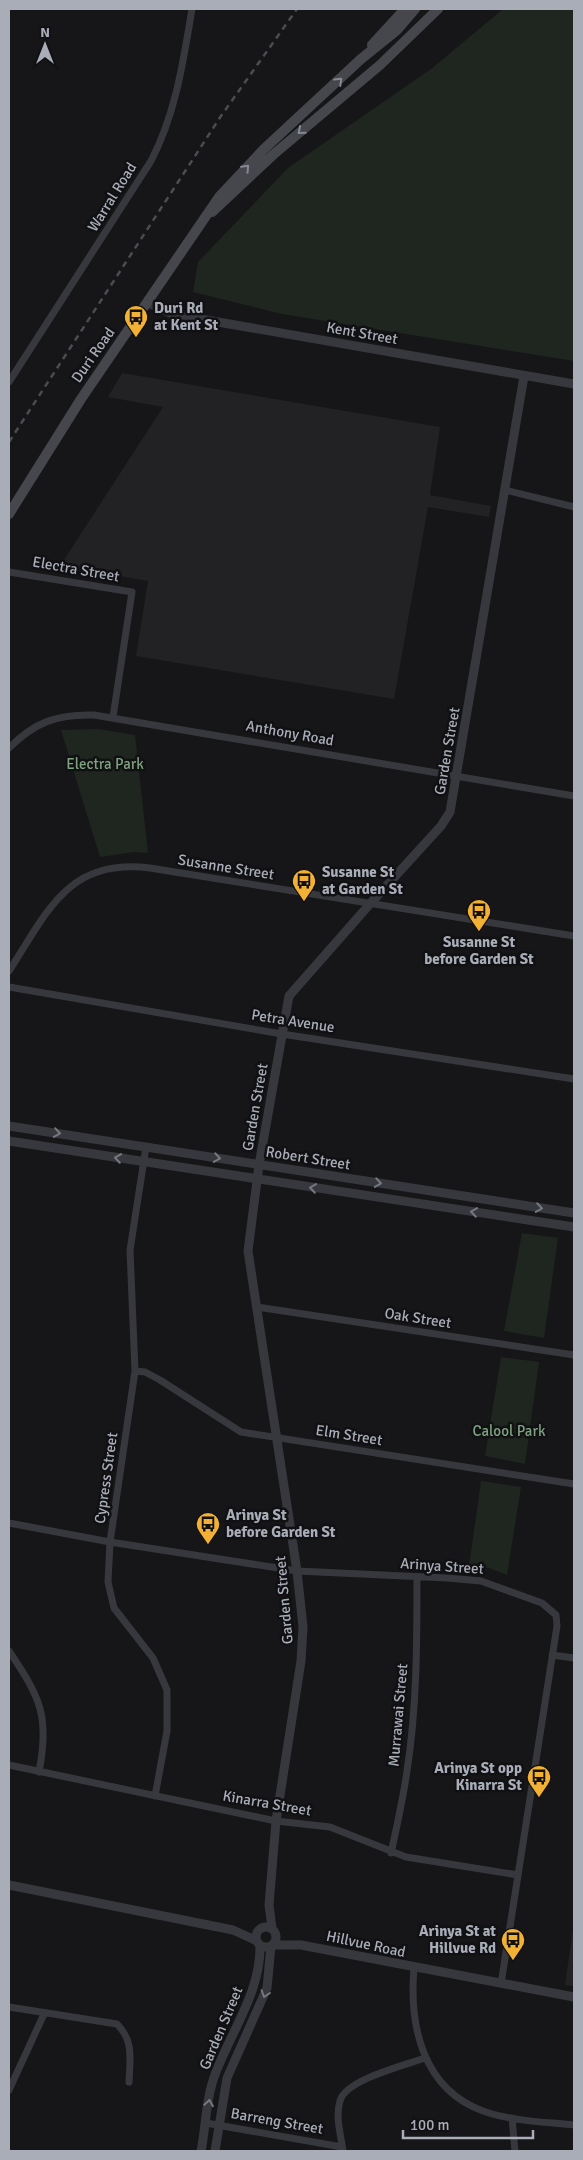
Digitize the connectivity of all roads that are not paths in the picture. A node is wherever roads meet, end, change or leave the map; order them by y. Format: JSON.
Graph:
{"nodes":[{"id":1,"x":192,"y":9,"type":"edge"},
{"id":2,"x":406,"y":9,"type":"edge"},
{"id":3,"x":415,"y":9,"type":"edge"},
{"id":4,"x":428,"y":9,"type":"edge"},
{"id":5,"x":438,"y":9,"type":"edge"},
{"id":6,"x":403,"y":43,"type":"junction"},
{"id":7,"x":361,"y":59,"type":"junction"},
{"id":8,"x":207,"y":216,"type":"junction"},
{"id":9,"x":148,"y":303,"type":"junction"},
{"id":10,"x":524,"y":376,"type":"junction"},
{"id":11,"x":9,"y":382,"type":"edge"},
{"id":12,"x":574,"y":384,"type":"edge"},
{"id":13,"x":505,"y":490,"type":"junction"},
{"id":14,"x":574,"y":507,"type":"edge"},
{"id":15,"x":9,"y":514,"type":"edge"},
{"id":16,"x":9,"y":572,"type":"edge"},
{"id":17,"x":113,"y":717,"type":"junction"},
{"id":18,"x":9,"y":748,"type":"edge"},
{"id":19,"x":457,"y":776,"type":"junction"},
{"id":20,"x":574,"y":796,"type":"edge"},
{"id":21,"x":369,"y":905,"type":"junction"},
{"id":22,"x":574,"y":936,"type":"edge"},
{"id":23,"x":9,"y":971,"type":"edge"},
{"id":24,"x":9,"y":987,"type":"edge"},
{"id":25,"x":282,"y":1034,"type":"junction"},
{"id":26,"x":574,"y":1079,"type":"edge"},
{"id":27,"x":9,"y":1126,"type":"edge"},
{"id":28,"x":9,"y":1141,"type":"edge"},
{"id":29,"x":146,"y":1147,"type":"junction"},
{"id":30,"x":144,"y":1162,"type":"junction"},
{"id":31,"x":259,"y":1165,"type":"junction"},
{"id":32,"x":257,"y":1180,"type":"junction"},
{"id":33,"x":574,"y":1213,"type":"edge"},
{"id":34,"x":574,"y":1227,"type":"edge"},
{"id":35,"x":257,"y":1307,"type":"junction"},
{"id":36,"x":574,"y":1355,"type":"edge"},
{"id":37,"x":135,"y":1371,"type":"junction"},
{"id":38,"x":276,"y":1437,"type":"junction"},
{"id":39,"x":574,"y":1484,"type":"edge"},
{"id":40,"x":9,"y":1523,"type":"edge"},
{"id":41,"x":110,"y":1542,"type":"junction"},
{"id":42,"x":297,"y":1571,"type":"junction"},
{"id":43,"x":417,"y":1577,"type":"junction"},
{"id":44,"x":9,"y":1651,"type":"edge"},
{"id":45,"x":552,"y":1655,"type":"junction"},
{"id":46,"x":574,"y":1658,"type":"edge"},
{"id":47,"x":9,"y":1765,"type":"edge"},
{"id":48,"x":39,"y":1772,"type":"junction"},
{"id":49,"x":155,"y":1796,"type":"junction"},
{"id":50,"x":276,"y":1821,"type":"junction"},
{"id":51,"x":391,"y":1853,"type":"junction"},
{"id":52,"x":518,"y":1875,"type":"junction"},
{"id":53,"x":9,"y":1885,"type":"edge"},
{"id":54,"x":269,"y":1904,"type":"junction"},
{"id":55,"x":260,"y":1929,"type":"junction"},
{"id":56,"x":233,"y":1930,"type":"junction"},
{"id":57,"x":274,"y":1931,"type":"junction"},
{"id":58,"x":258,"y":1943,"type":"junction"},
{"id":59,"x":301,"y":1945,"type":"junction"},
{"id":60,"x":272,"y":1946,"type":"junction"},
{"id":61,"x":414,"y":1968,"type":"junction"},
{"id":62,"x":501,"y":1984,"type":"junction"},
{"id":63,"x":574,"y":1998,"type":"edge"},
{"id":64,"x":9,"y":2007,"type":"edge"},
{"id":65,"x":44,"y":2014,"type":"junction"},
{"id":66,"x":424,"y":2058,"type":"junction"},
{"id":67,"x":129,"y":2082,"type":"dead end"},
{"id":68,"x":9,"y":2090,"type":"edge"},
{"id":69,"x":512,"y":2118,"type":"junction"},
{"id":70,"x":206,"y":2123,"type":"junction"},
{"id":71,"x":219,"y":2125,"type":"junction"},
{"id":72,"x":574,"y":2126,"type":"edge"},
{"id":73,"x":343,"y":2149,"type":"edge"},
{"id":74,"x":201,"y":2151,"type":"edge"},
{"id":75,"x":215,"y":2151,"type":"edge"},
{"id":76,"x":515,"y":2151,"type":"edge"}],
"edges":[{"from":1,"to":11,"type":"street","name":"Warral Road"},
{"from":2,"to":7,"type":"main road"},
{"from":3,"to":7,"type":"main road","name":"Duri Road"},
{"from":4,"to":6,"type":"main road","name":"Duri Road"},
{"from":5,"to":6,"type":"main road","name":"Duri Road"},
{"from":6,"to":8,"type":"main road","name":"Duri Road","one_way":true},
{"from":8,"to":7,"type":"main road","name":"Duri Road","one_way":true},
{"from":8,"to":9,"type":"main road","name":"Duri Road"},
{"from":9,"to":10,"type":"street","name":"Kent Street"},
{"from":9,"to":15,"type":"main road","name":"Duri Road"},
{"from":10,"to":12,"type":"street","name":"Kent Street"},
{"from":10,"to":13,"type":"street","name":"Garden Street"},
{"from":13,"to":14,"type":"street"},
{"from":13,"to":19,"type":"street","name":"Garden Street"},
{"from":16,"to":17,"type":"street","name":"Electra Street"},
{"from":17,"to":18,"type":"street","name":"Anthony Road"},
{"from":17,"to":19,"type":"street","name":"Anthony Road"},
{"from":19,"to":20,"type":"street","name":"Anthony Road"},
{"from":19,"to":21,"type":"street","name":"Garden Street"},
{"from":21,"to":22,"type":"street","name":"Susanne Street"},
{"from":21,"to":23,"type":"street","name":"Susanne Street"},
{"from":21,"to":25,"type":"street","name":"Garden Street"},
{"from":24,"to":25,"type":"street","name":"Petra Avenue"},
{"from":25,"to":26,"type":"street","name":"Petra Avenue"},
{"from":25,"to":31,"type":"street","name":"Garden Street"},
{"from":27,"to":29,"type":"street","name":"Robert Street","one_way":true},
{"from":30,"to":28,"type":"street","name":"Robert Street","one_way":true},
{"from":29,"to":30,"type":"street","name":"Cypress Street"},
{"from":29,"to":31,"type":"street","name":"Robert Street","one_way":true},
{"from":30,"to":32,"type":"street","name":"Robert Street"},
{"from":30,"to":37,"type":"street","name":"Cypress Street"},
{"from":31,"to":32,"type":"street","name":"Garden Street"},
{"from":31,"to":33,"type":"street","name":"Robert Street","one_way":true},
{"from":34,"to":32,"type":"street","name":"Robert Street","one_way":true},
{"from":32,"to":35,"type":"street","name":"Garden Street"},
{"from":35,"to":36,"type":"street","name":"Oak Street"},
{"from":35,"to":38,"type":"street","name":"Garden Street"},
{"from":37,"to":38,"type":"street","name":"Elm Street"},
{"from":37,"to":41,"type":"street","name":"Cypress Street"},
{"from":38,"to":39,"type":"street","name":"Elm Street"},
{"from":38,"to":42,"type":"street","name":"Garden Street"},
{"from":40,"to":41,"type":"street","name":"Arinya Street"},
{"from":41,"to":42,"type":"street","name":"Arinya Street"},
{"from":41,"to":49,"type":"street","name":"Cypress Street"},
{"from":42,"to":43,"type":"street","name":"Arinya Street"},
{"from":42,"to":50,"type":"street","name":"Garden Street"},
{"from":43,"to":45,"type":"street","name":"Arinya Street"},
{"from":43,"to":51,"type":"street","name":"Murrawai Street"},
{"from":44,"to":48,"type":"street"},
{"from":45,"to":46,"type":"street"},
{"from":45,"to":52,"type":"street","name":"Arinya Street"},
{"from":47,"to":48,"type":"street","name":"Kinarra Street"},
{"from":48,"to":49,"type":"street","name":"Kinarra Street"},
{"from":49,"to":50,"type":"street","name":"Kinarra Street"},
{"from":50,"to":51,"type":"street","name":"Kinarra Street"},
{"from":50,"to":54,"type":"street","name":"Garden Street"},
{"from":51,"to":52,"type":"street","name":"Kinarra Street"},
{"from":52,"to":62,"type":"street","name":"Arinya Street"},
{"from":53,"to":56,"type":"street"},
{"from":54,"to":55,"type":"street","name":"Garden Street"},
{"from":54,"to":57,"type":"street","name":"Garden Street"},
{"from":55,"to":56,"type":"street"},
{"from":55,"to":57,"type":"street"},
{"from":55,"to":58,"type":"street","name":"Garden Street"},
{"from":56,"to":58,"type":"street"},
{"from":57,"to":59,"type":"street","name":"Hillvue Road"},
{"from":57,"to":60,"type":"street","name":"Garden Street"},
{"from":58,"to":60,"type":"street","name":"Hillvue Road"},
{"from":70,"to":58,"type":"street","name":"Garden Street","one_way":true},
{"from":59,"to":60,"type":"street","name":"Hillvue Road"},
{"from":59,"to":61,"type":"street","name":"Hillvue Road"},
{"from":60,"to":71,"type":"street","name":"Garden Street","one_way":true},
{"from":61,"to":62,"type":"street","name":"Hillvue Road"},
{"from":61,"to":66,"type":"street"},
{"from":62,"to":63,"type":"street","name":"Hillvue Road"},
{"from":64,"to":65,"type":"street"},
{"from":65,"to":67,"type":"street"},
{"from":65,"to":68,"type":"street"},
{"from":66,"to":69,"type":"street"},
{"from":66,"to":73,"type":"street"},
{"from":69,"to":72,"type":"street"},
{"from":69,"to":76,"type":"street"},
{"from":70,"to":71,"type":"street","name":"Barreng Street"},
{"from":70,"to":74,"type":"street","name":"Garden Street"},
{"from":71,"to":73,"type":"street","name":"Barreng Street"},
{"from":71,"to":75,"type":"street","name":"Garden Street"}]}
